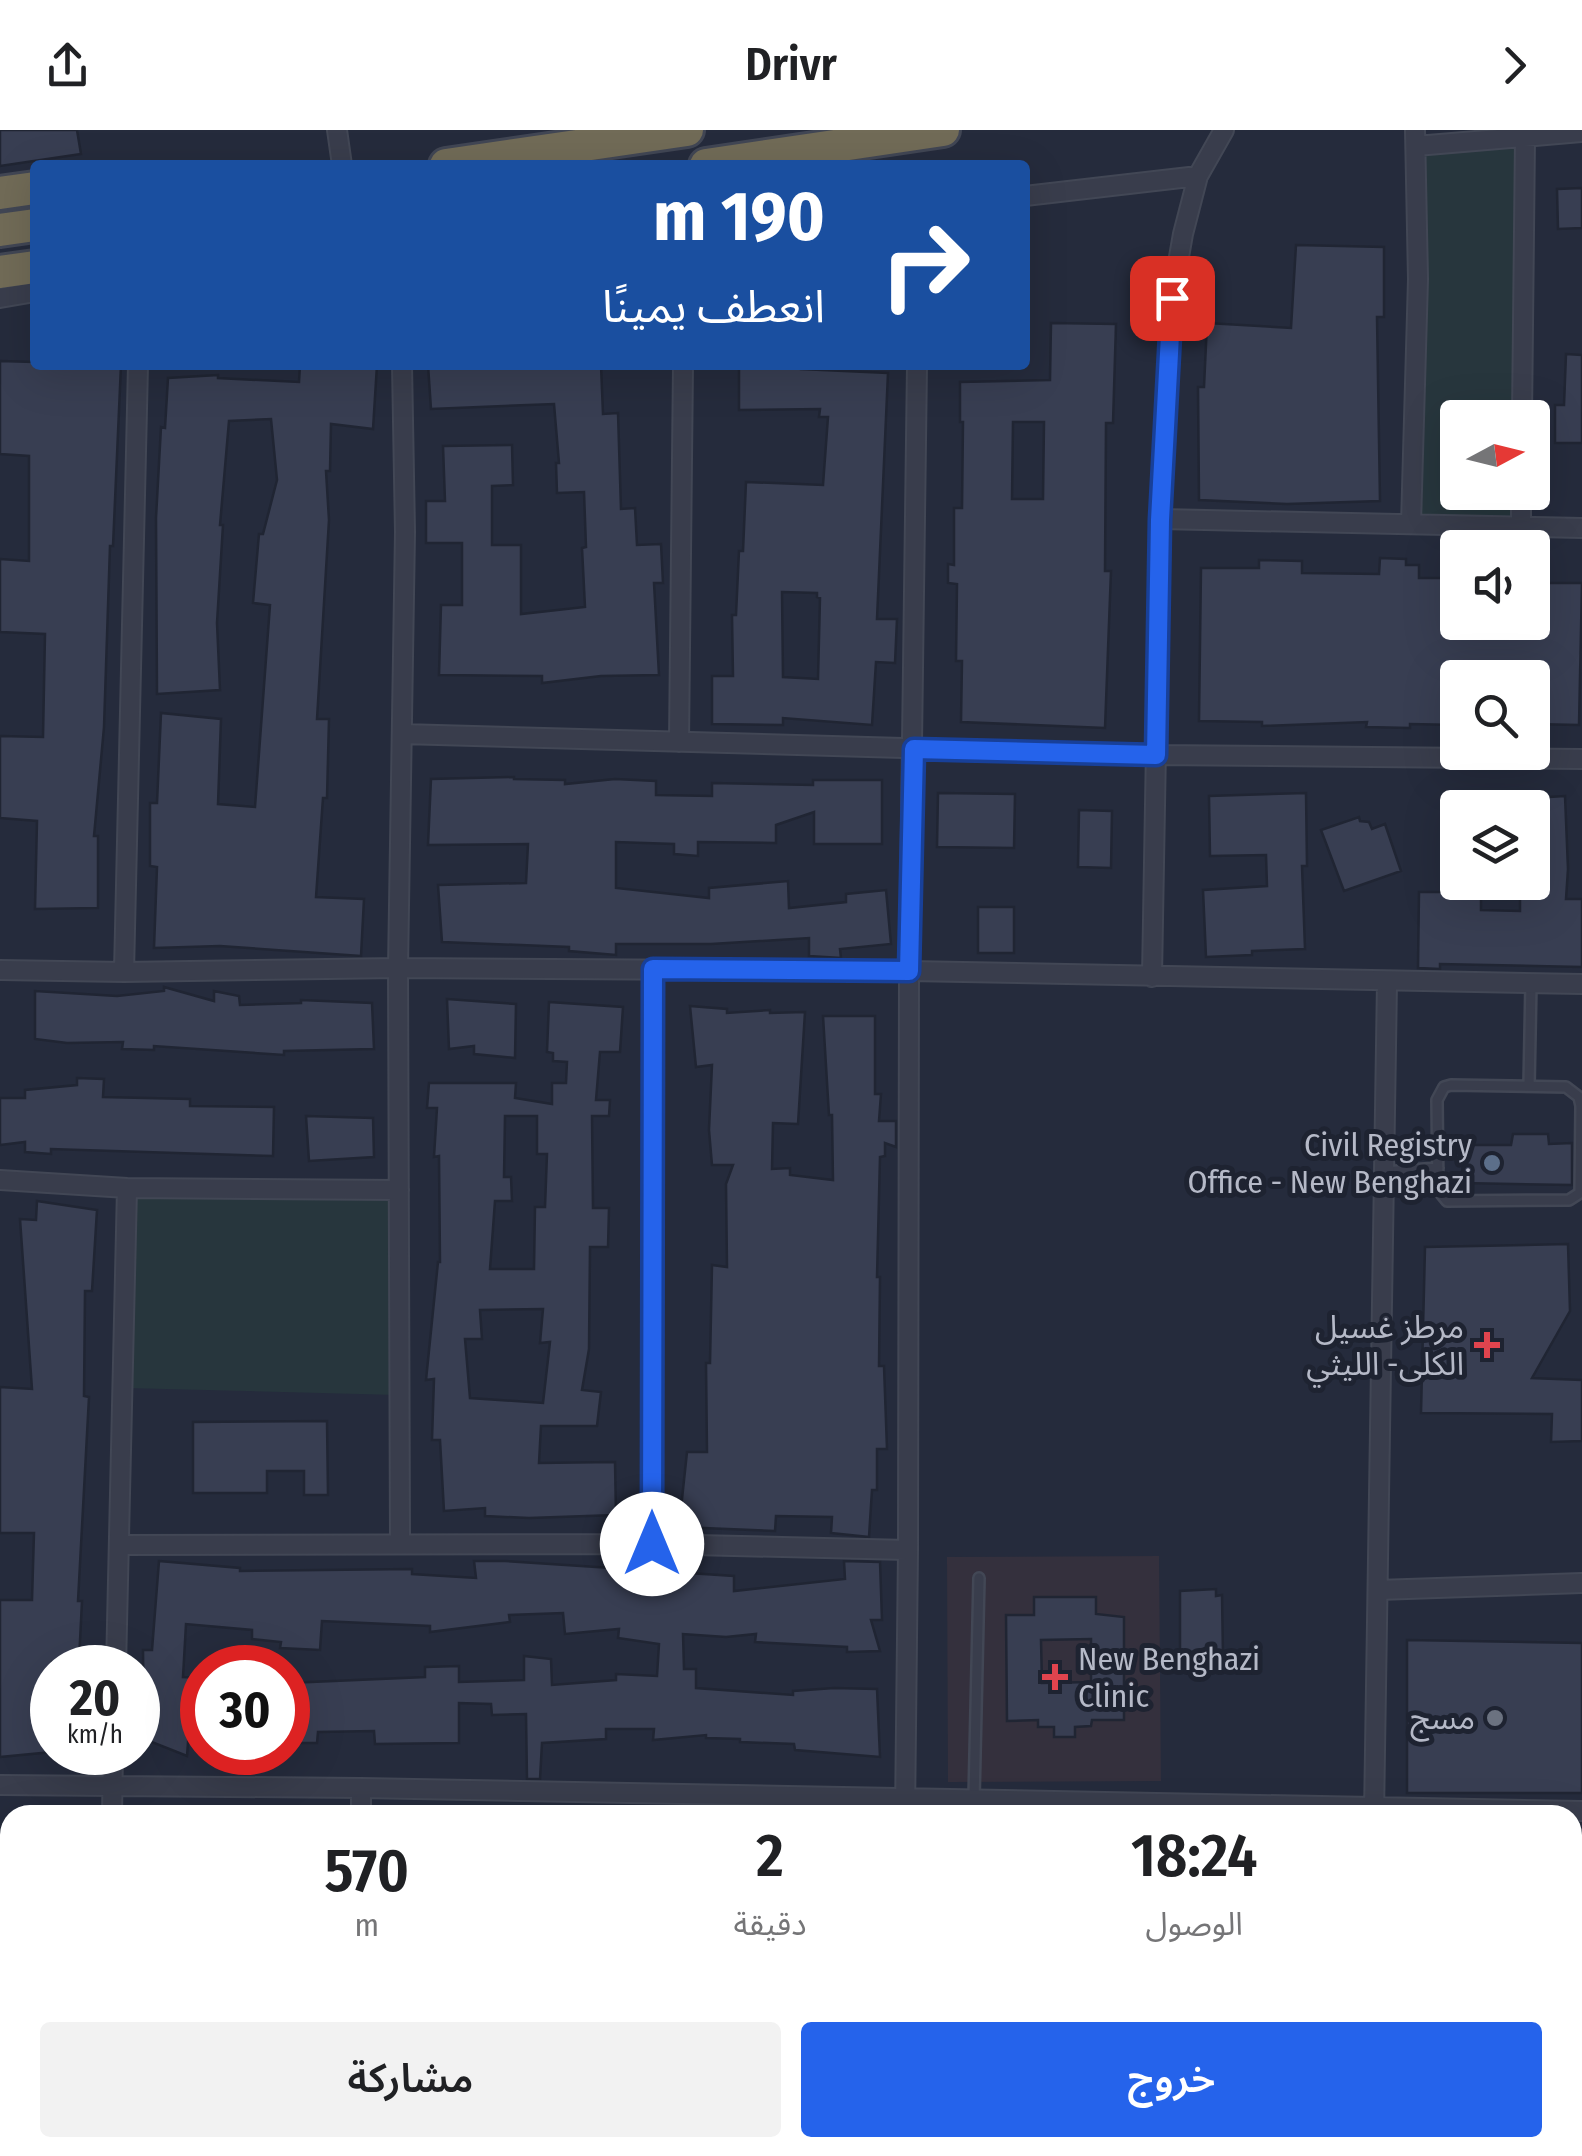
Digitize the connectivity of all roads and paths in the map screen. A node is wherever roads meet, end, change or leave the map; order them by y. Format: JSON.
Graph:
{"nodes":[{"id":1,"x":337,"y":130,"type":"edge"},
{"id":2,"x":687,"y":130,"type":"edge"},
{"id":3,"x":943,"y":130,"type":"edge"},
{"id":4,"x":1224,"y":130,"type":"edge"},
{"id":5,"x":1582,"y":132,"type":"edge"},
{"id":6,"x":1416,"y":138,"type":"edge"},
{"id":7,"x":1525,"y":138,"type":"junction"},
{"id":8,"x":341,"y":160,"type":"edge"},
{"id":9,"x":480,"y":160,"type":"edge"},
{"id":10,"x":740,"y":160,"type":"edge"},
{"id":11,"x":1198,"y":176,"type":"junction"},
{"id":12,"x":30,"y":189,"type":"edge"},
{"id":13,"x":0,"y":193,"type":"edge"},
{"id":14,"x":1030,"y":195,"type":"edge"},
{"id":15,"x":30,"y":226,"type":"edge"},
{"id":16,"x":0,"y":230,"type":"edge"},
{"id":17,"x":30,"y":267,"type":"edge"},
{"id":18,"x":0,"y":272,"type":"edge"},
{"id":19,"x":30,"y":293,"type":"edge"},
{"id":20,"x":0,"y":298,"type":"edge"},
{"id":21,"x":138,"y":370,"type":"edge"},
{"id":22,"x":402,"y":370,"type":"edge"},
{"id":23,"x":684,"y":370,"type":"edge"},
{"id":24,"x":918,"y":370,"type":"edge"},
{"id":25,"x":1522,"y":400,"type":"edge"},
{"id":26,"x":1521,"y":510,"type":"edge"},
{"id":27,"x":1160,"y":520,"type":"junction"},
{"id":28,"x":1411,"y":524,"type":"junction"},
{"id":29,"x":1521,"y":527,"type":"junction"},
{"id":30,"x":1582,"y":528,"type":"edge"},
{"id":31,"x":402,"y":734,"type":"junction"},
{"id":32,"x":679,"y":742,"type":"junction"},
{"id":33,"x":914,"y":749,"type":"junction"},
{"id":34,"x":1156,"y":755,"type":"junction"},
{"id":35,"x":1582,"y":759,"type":"edge"},
{"id":36,"x":398,"y":968,"type":"junction"},
{"id":37,"x":653,"y":969,"type":"junction"},
{"id":38,"x":0,"y":970,"type":"edge"},
{"id":39,"x":909,"y":971,"type":"junction"},
{"id":40,"x":124,"y":972,"type":"junction"},
{"id":41,"x":1152,"y":977,"type":"junction"},
{"id":42,"x":1388,"y":982,"type":"junction"},
{"id":43,"x":1531,"y":983,"type":"junction"},
{"id":44,"x":1582,"y":984,"type":"edge"},
{"id":45,"x":1528,"y":1086,"type":"junction"},
{"id":46,"x":1438,"y":1168,"type":"junction"},
{"id":47,"x":1384,"y":1172,"type":"junction"},
{"id":48,"x":0,"y":1180,"type":"edge"},
{"id":49,"x":127,"y":1188,"type":"junction"},
{"id":50,"x":398,"y":1190,"type":"junction"},
{"id":51,"x":400,"y":1543,"type":"junction"},
{"id":52,"x":652,"y":1544,"type":"junction"},
{"id":53,"x":120,"y":1545,"type":"junction"},
{"id":54,"x":908,"y":1550,"type":"junction"},
{"id":55,"x":980,"y":1578,"type":"dead end"},
{"id":56,"x":1582,"y":1583,"type":"edge"},
{"id":57,"x":1378,"y":1590,"type":"junction"},
{"id":58,"x":117,"y":1645,"type":"edge"},
{"id":59,"x":113,"y":1775,"type":"edge"},
{"id":60,"x":0,"y":1785,"type":"edge"},
{"id":61,"x":112,"y":1785,"type":"junction"},
{"id":62,"x":361,"y":1788,"type":"junction"},
{"id":63,"x":974,"y":1798,"type":"junction"},
{"id":64,"x":112,"y":1805,"type":"edge"},
{"id":65,"x":361,"y":1805,"type":"edge"},
{"id":66,"x":876,"y":1805,"type":"edge"},
{"id":67,"x":906,"y":1805,"type":"edge"},
{"id":68,"x":914,"y":1805,"type":"edge"},
{"id":69,"x":1174,"y":1805,"type":"edge"},
{"id":70,"x":1374,"y":1805,"type":"edge"}],
"edges":[{"from":1,"to":8,"type":"street"},
{"from":2,"to":9,"type":"highway"},
{"from":3,"to":10,"type":"highway"},
{"from":4,"to":11,"type":"street"},
{"from":5,"to":7,"type":"street"},
{"from":6,"to":7,"type":"street"},
{"from":6,"to":28,"type":"street"},
{"from":7,"to":25,"type":"street"},
{"from":11,"to":14,"type":"street"},
{"from":11,"to":27,"type":"street"},
{"from":12,"to":13,"type":"highway"},
{"from":15,"to":16,"type":"highway"},
{"from":17,"to":18,"type":"highway"},
{"from":19,"to":20,"type":"street"},
{"from":21,"to":40,"type":"street"},
{"from":22,"to":31,"type":"street"},
{"from":23,"to":32,"type":"street"},
{"from":24,"to":33,"type":"street"},
{"from":26,"to":29,"type":"street"},
{"from":27,"to":28,"type":"street"},
{"from":27,"to":34,"type":"street"},
{"from":28,"to":29,"type":"street"},
{"from":29,"to":30,"type":"street"},
{"from":31,"to":32,"type":"street"},
{"from":31,"to":36,"type":"street"},
{"from":32,"to":33,"type":"street"},
{"from":33,"to":34,"type":"street"},
{"from":33,"to":39,"type":"street"},
{"from":34,"to":35,"type":"street"},
{"from":34,"to":41,"type":"street"},
{"from":36,"to":37,"type":"street"},
{"from":36,"to":40,"type":"street"},
{"from":36,"to":50,"type":"street"},
{"from":37,"to":39,"type":"street"},
{"from":37,"to":52,"type":"street"},
{"from":38,"to":40,"type":"street"},
{"from":39,"to":41,"type":"street"},
{"from":39,"to":54,"type":"street"},
{"from":41,"to":42,"type":"street"},
{"from":42,"to":43,"type":"street"},
{"from":42,"to":47,"type":"street"},
{"from":43,"to":44,"type":"street"},
{"from":43,"to":45,"type":"lane"},
{"from":45,"to":46,"type":"lane"},
{"from":45,"to":46,"type":"lane"},
{"from":46,"to":47,"type":"lane"},
{"from":47,"to":57,"type":"street"},
{"from":48,"to":49,"type":"street"},
{"from":49,"to":50,"type":"street"},
{"from":49,"to":53,"type":"street"},
{"from":50,"to":51,"type":"street"},
{"from":51,"to":52,"type":"street"},
{"from":51,"to":53,"type":"street"},
{"from":52,"to":54,"type":"street"},
{"from":53,"to":58,"type":"street"},
{"from":54,"to":67,"type":"street"},
{"from":55,"to":63,"type":"lane"},
{"from":56,"to":57,"type":"street"},
{"from":57,"to":70,"type":"street"},
{"from":59,"to":61,"type":"street"},
{"from":60,"to":61,"type":"street"},
{"from":61,"to":62,"type":"street"},
{"from":61,"to":64,"type":"street"},
{"from":62,"to":65,"type":"street"},
{"from":62,"to":66,"type":"street"},
{"from":63,"to":68,"type":"street"},
{"from":63,"to":69,"type":"street"}]}
